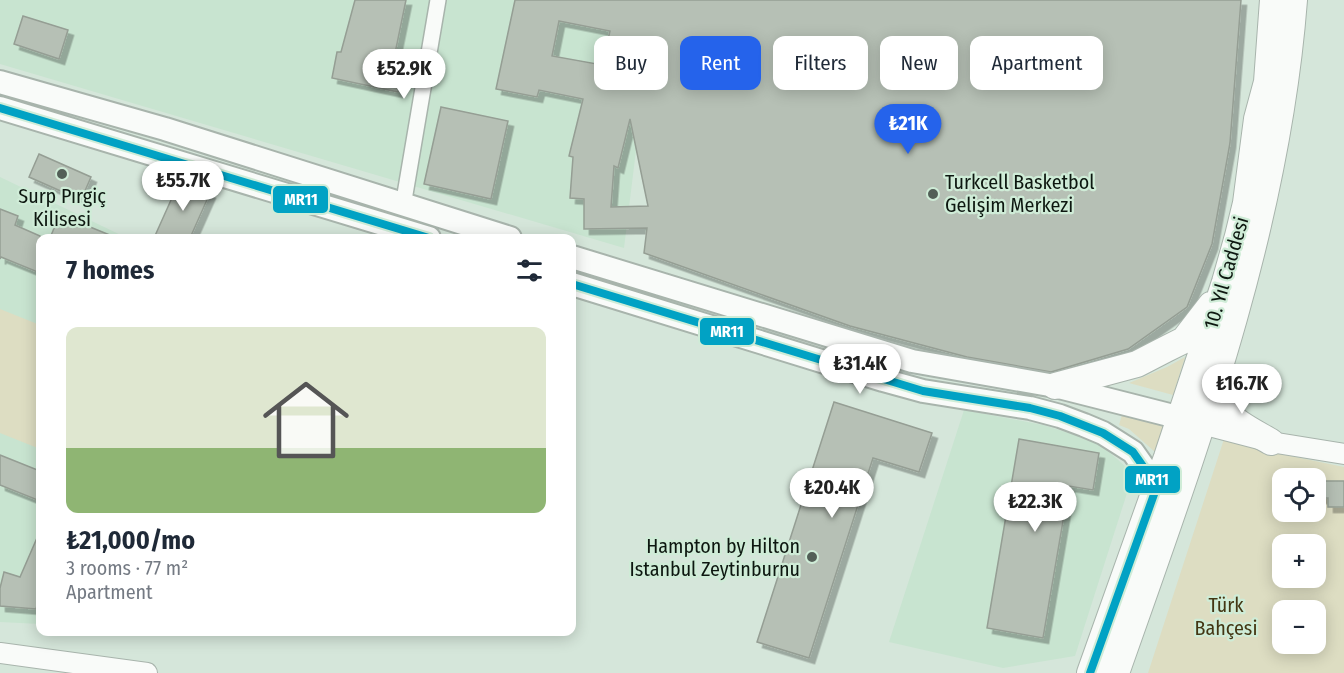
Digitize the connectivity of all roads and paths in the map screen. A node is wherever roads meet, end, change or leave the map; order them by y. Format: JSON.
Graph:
{"nodes":[{"id":1,"x":438,"y":0,"type":"edge"},
{"id":2,"x":1274,"y":0,"type":"edge"},
{"id":3,"x":1294,"y":0,"type":"edge"},
{"id":4,"x":0,"y":82,"type":"edge"},
{"id":5,"x":0,"y":108,"type":"edge"},
{"id":6,"x":403,"y":206,"type":"junction"},
{"id":7,"x":416,"y":234,"type":"edge"},
{"id":8,"x":497,"y":234,"type":"edge"},
{"id":9,"x":576,"y":259,"type":"edge"},
{"id":10,"x":1225,"y":282,"type":"junction"},
{"id":11,"x":576,"y":285,"type":"edge"},
{"id":12,"x":1221,"y":359,"type":"junction"},
{"id":13,"x":1055,"y":386,"type":"junction"},
{"id":14,"x":1192,"y":421,"type":"junction"},
{"id":15,"x":1271,"y":442,"type":"junction"},
{"id":16,"x":1344,"y":454,"type":"edge"},
{"id":17,"x":1157,"y":486,"type":"junction"},
{"id":18,"x":0,"y":653,"type":"edge"},
{"id":19,"x":147,"y":673,"type":"edge"},
{"id":20,"x":1090,"y":673,"type":"edge"},
{"id":21,"x":1116,"y":673,"type":"edge"}],
"edges":[{"from":1,"to":6,"type":"street"},
{"from":2,"to":10,"type":"main road","name":"10. Yıl Caddesi"},
{"from":3,"to":12,"type":"main road","name":"10. Yıl Caddesi"},
{"from":4,"to":6,"type":"main road"},
{"from":5,"to":7,"type":"main road"},
{"from":6,"to":8,"type":"main road"},
{"from":9,"to":13,"type":"main road"},
{"from":10,"to":13,"type":"main road"},
{"from":10,"to":14,"type":"main road","name":"10. Yıl Caddesi"},
{"from":11,"to":17,"type":"main road"},
{"from":12,"to":14,"type":"main road","name":"10. Yıl Caddesi"},
{"from":12,"to":15,"type":"main road"},
{"from":13,"to":14,"type":"main road"},
{"from":14,"to":15,"type":"street"},
{"from":14,"to":17,"type":"main road","name":"10. Yıl Caddesi"},
{"from":14,"to":21,"type":"main road","name":"10. Yıl Caddesi"},
{"from":15,"to":16,"type":"street"},
{"from":17,"to":20,"type":"main road","name":"10. Yıl Caddesi"},
{"from":18,"to":19,"type":"street"}]}
